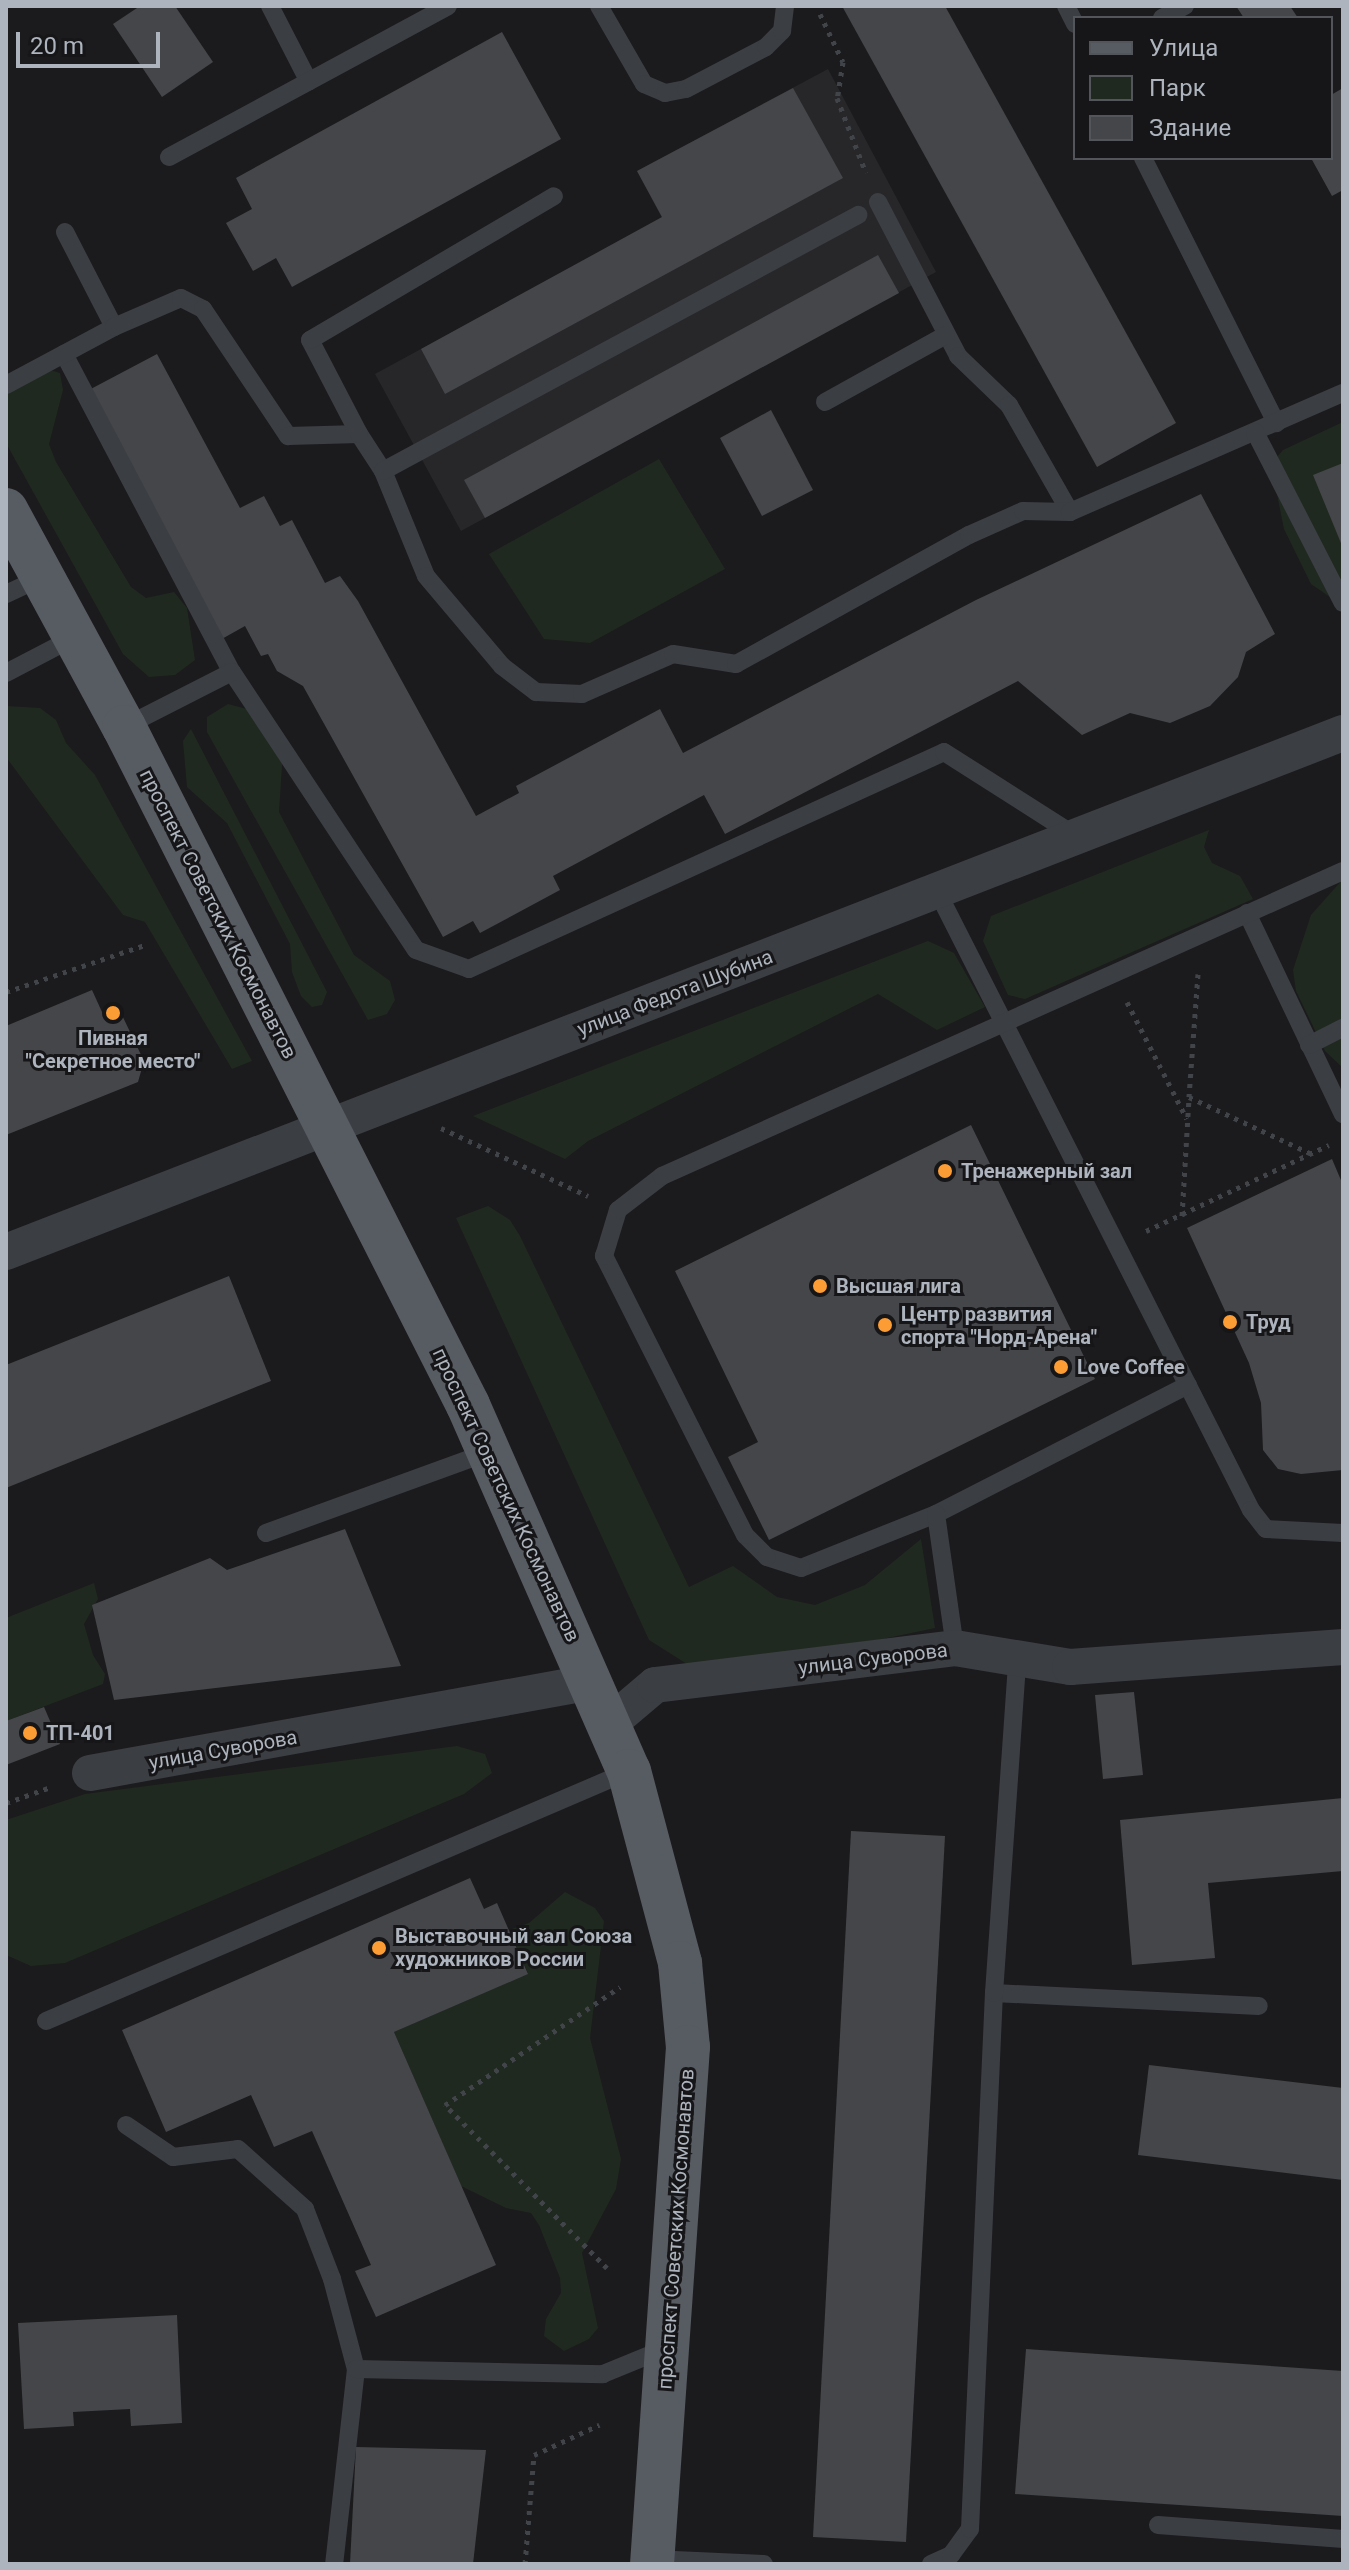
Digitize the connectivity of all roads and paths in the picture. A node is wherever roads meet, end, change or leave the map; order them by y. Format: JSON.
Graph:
{"nodes":[{"id":1,"x":270,"y":6,"type":"edge"},
{"id":2,"x":448,"y":6,"type":"edge"},
{"id":3,"x":599,"y":6,"type":"edge"},
{"id":4,"x":785,"y":6,"type":"edge"},
{"id":5,"x":816,"y":6,"type":"edge"},
{"id":6,"x":1185,"y":6,"type":"edge"},
{"id":7,"x":1166,"y":16,"type":"edge"},
{"id":8,"x":309,"y":82,"type":"junction"},
{"id":9,"x":169,"y":157,"type":"dead end"},
{"id":10,"x":1144,"y":160,"type":"edge"},
{"id":11,"x":554,"y":196,"type":"dead end"},
{"id":12,"x":878,"y":202,"type":"joint"},
{"id":13,"x":858,"y":215,"type":"dead end"},
{"id":14,"x":65,"y":232,"type":"dead end"},
{"id":15,"x":114,"y":327,"type":"junction"},
{"id":16,"x":946,"y":335,"type":"junction"},
{"id":17,"x":64,"y":354,"type":"junction"},
{"id":18,"x":6,"y":385,"type":"edge"},
{"id":19,"x":1343,"y":393,"type":"edge"},
{"id":20,"x":825,"y":402,"type":"dead end"},
{"id":21,"x":1276,"y":423,"type":"junction"},
{"id":22,"x":1255,"y":432,"type":"junction"},
{"id":23,"x":359,"y":434,"type":"junction"},
{"id":24,"x":383,"y":471,"type":"junction"},
{"id":25,"x":6,"y":510,"type":"edge"},
{"id":26,"x":1070,"y":512,"type":"junction"},
{"id":27,"x":24,"y":585,"type":"edge"},
{"id":28,"x":1343,"y":603,"type":"edge"},
{"id":29,"x":75,"y":637,"type":"junction"},
{"id":30,"x":232,"y":672,"type":"junction"},
{"id":31,"x":6,"y":673,"type":"edge"},
{"id":32,"x":124,"y":727,"type":"junction"},
{"id":33,"x":1343,"y":733,"type":"edge"},
{"id":34,"x":1076,"y":836,"type":"junction"},
{"id":35,"x":1343,"y":871,"type":"edge"},
{"id":36,"x":937,"y":891,"type":"junction"},
{"id":37,"x":1247,"y":913,"type":"junction"},
{"id":38,"x":1201,"y":935,"type":"junction"},
{"id":39,"x":145,"y":945,"type":"dead end"},
{"id":40,"x":1114,"y":976,"type":"junction"},
{"id":41,"x":6,"y":992,"type":"edge"},
{"id":42,"x":1003,"y":1021,"type":"junction"},
{"id":43,"x":1343,"y":1028,"type":"edge"},
{"id":44,"x":1309,"y":1045,"type":"junction"},
{"id":45,"x":1189,"y":1097,"type":"junction"},
{"id":46,"x":1343,"y":1114,"type":"edge"},
{"id":47,"x":1187,"y":1119,"type":"junction"},
{"id":48,"x":428,"y":1123,"type":"dead end"},
{"id":49,"x":325,"y":1129,"type":"junction"},
{"id":50,"x":1343,"y":1139,"type":"edge"},
{"id":51,"x":1312,"y":1154,"type":"junction"},
{"id":52,"x":618,"y":1210,"type":"junction"},
{"id":53,"x":1182,"y":1216,"type":"junction"},
{"id":54,"x":1120,"y":1243,"type":"junction"},
{"id":55,"x":6,"y":1252,"type":"edge"},
{"id":56,"x":1188,"y":1385,"type":"junction"},
{"id":57,"x":489,"y":1452,"type":"junction"},
{"id":58,"x":936,"y":1514,"type":"junction"},
{"id":59,"x":266,"y":1533,"type":"dead end"},
{"id":60,"x":1343,"y":1533,"type":"edge"},
{"id":61,"x":1343,"y":1647,"type":"edge"},
{"id":62,"x":955,"y":1648,"type":"junction"},
{"id":63,"x":1017,"y":1660,"type":"junction"},
{"id":64,"x":592,"y":1682,"type":"junction"},
{"id":65,"x":609,"y":1724,"type":"junction"},
{"id":66,"x":629,"y":1771,"type":"junction"},
{"id":67,"x":90,"y":1773,"type":"dead end"},
{"id":68,"x":620,"y":1987,"type":"dead end"},
{"id":69,"x":994,"y":1993,"type":"junction"},
{"id":70,"x":1259,"y":2006,"type":"dead end"},
{"id":71,"x":46,"y":2021,"type":"dead end"},
{"id":72,"x":126,"y":2125,"type":"dead end"},
{"id":73,"x":607,"y":2268,"type":"dead end"},
{"id":74,"x":667,"y":2348,"type":"junction"},
{"id":75,"x":356,"y":2369,"type":"junction"},
{"id":76,"x":599,"y":2425,"type":"dead end"},
{"id":77,"x":1158,"y":2525,"type":"dead end"},
{"id":78,"x":1343,"y":2539,"type":"edge"},
{"id":79,"x":652,"y":2562,"type":"edge"},
{"id":80,"x":334,"y":2564,"type":"edge"},
{"id":81,"x":525,"y":2564,"type":"edge"},
{"id":82,"x":764,"y":2564,"type":"edge"},
{"id":83,"x":931,"y":2564,"type":"edge"}],
"edges":[{"from":1,"to":8,"type":"lane"},
{"from":2,"to":8,"type":"lane"},
{"from":3,"to":4,"type":"lane"},
{"from":5,"to":12,"type":"path"},
{"from":6,"to":7,"type":"lane"},
{"from":8,"to":9,"type":"lane"},
{"from":10,"to":21,"type":"lane"},
{"from":11,"to":23,"type":"lane"},
{"from":12,"to":16,"type":"lane"},
{"from":13,"to":24,"type":"lane"},
{"from":14,"to":15,"type":"lane"},
{"from":15,"to":17,"type":"lane"},
{"from":15,"to":23,"type":"lane"},
{"from":16,"to":20,"type":"lane"},
{"from":16,"to":26,"type":"lane"},
{"from":17,"to":18,"type":"lane"},
{"from":17,"to":30,"type":"lane"},
{"from":19,"to":21,"type":"lane"},
{"from":21,"to":22,"type":"lane"},
{"from":22,"to":26,"type":"lane"},
{"from":22,"to":28,"type":"lane"},
{"from":23,"to":24,"type":"lane"},
{"from":24,"to":26,"type":"lane"},
{"from":25,"to":27,"type":"main road","name":"проспект Советских Космонавтов"},
{"from":27,"to":29,"type":"main road","name":"проспект Советских Космонавтов"},
{"from":29,"to":31,"type":"lane"},
{"from":29,"to":32,"type":"main road","name":"проспект Советских Космонавтов"},
{"from":30,"to":32,"type":"lane"},
{"from":30,"to":34,"type":"lane"},
{"from":32,"to":49,"type":"main road","name":"проспект Советских Космонавтов"},
{"from":33,"to":34,"type":"street","name":"улица Федота Шубина"},
{"from":34,"to":36,"type":"street","name":"улица Федота Шубина"},
{"from":35,"to":37,"type":"lane"},
{"from":36,"to":42,"type":"lane"},
{"from":36,"to":49,"type":"street","name":"улица Федота Шубина"},
{"from":37,"to":38,"type":"lane"},
{"from":37,"to":44,"type":"lane"},
{"from":38,"to":40,"type":"lane"},
{"from":38,"to":45,"type":"path"},
{"from":39,"to":41,"type":"path"},
{"from":40,"to":42,"type":"lane"},
{"from":40,"to":47,"type":"path"},
{"from":42,"to":52,"type":"lane"},
{"from":42,"to":54,"type":"lane"},
{"from":43,"to":44,"type":"lane"},
{"from":44,"to":46,"type":"lane"},
{"from":45,"to":47,"type":"path"},
{"from":45,"to":51,"type":"path"},
{"from":47,"to":53,"type":"path"},
{"from":48,"to":52,"type":"path"},
{"from":49,"to":55,"type":"street","name":"улица Федота Шубина"},
{"from":49,"to":57,"type":"main road","name":"проспект Советских Космонавтов"},
{"from":50,"to":51,"type":"path"},
{"from":51,"to":53,"type":"path"},
{"from":52,"to":58,"type":"lane"},
{"from":53,"to":54,"type":"path"},
{"from":54,"to":56,"type":"lane"},
{"from":56,"to":58,"type":"lane"},
{"from":56,"to":60,"type":"lane"},
{"from":57,"to":59,"type":"lane"},
{"from":57,"to":64,"type":"main road","name":"проспект Советских Космонавтов"},
{"from":58,"to":62,"type":"lane"},
{"from":61,"to":63,"type":"street","name":"улица Суворова"},
{"from":62,"to":63,"type":"street","name":"улица Суворова"},
{"from":62,"to":65,"type":"street","name":"улица Суворова"},
{"from":63,"to":69,"type":"lane"},
{"from":64,"to":65,"type":"main road","name":"проспект Советских Космонавтов"},
{"from":64,"to":67,"type":"street","name":"улица Суворова"},
{"from":65,"to":66,"type":"main road","name":"проспект Советских Космонавтов"},
{"from":66,"to":71,"type":"lane"},
{"from":66,"to":74,"type":"main road","name":"проспект Советских Космонавтов"},
{"from":68,"to":73,"type":"path"},
{"from":69,"to":70,"type":"lane"},
{"from":69,"to":83,"type":"lane"},
{"from":72,"to":75,"type":"lane"},
{"from":74,"to":75,"type":"lane"},
{"from":74,"to":79,"type":"main road","name":"проспект Советских Космонавтов"},
{"from":75,"to":80,"type":"lane"},
{"from":76,"to":81,"type":"path"},
{"from":77,"to":78,"type":"lane"},
{"from":79,"to":82,"type":"lane"}]}
